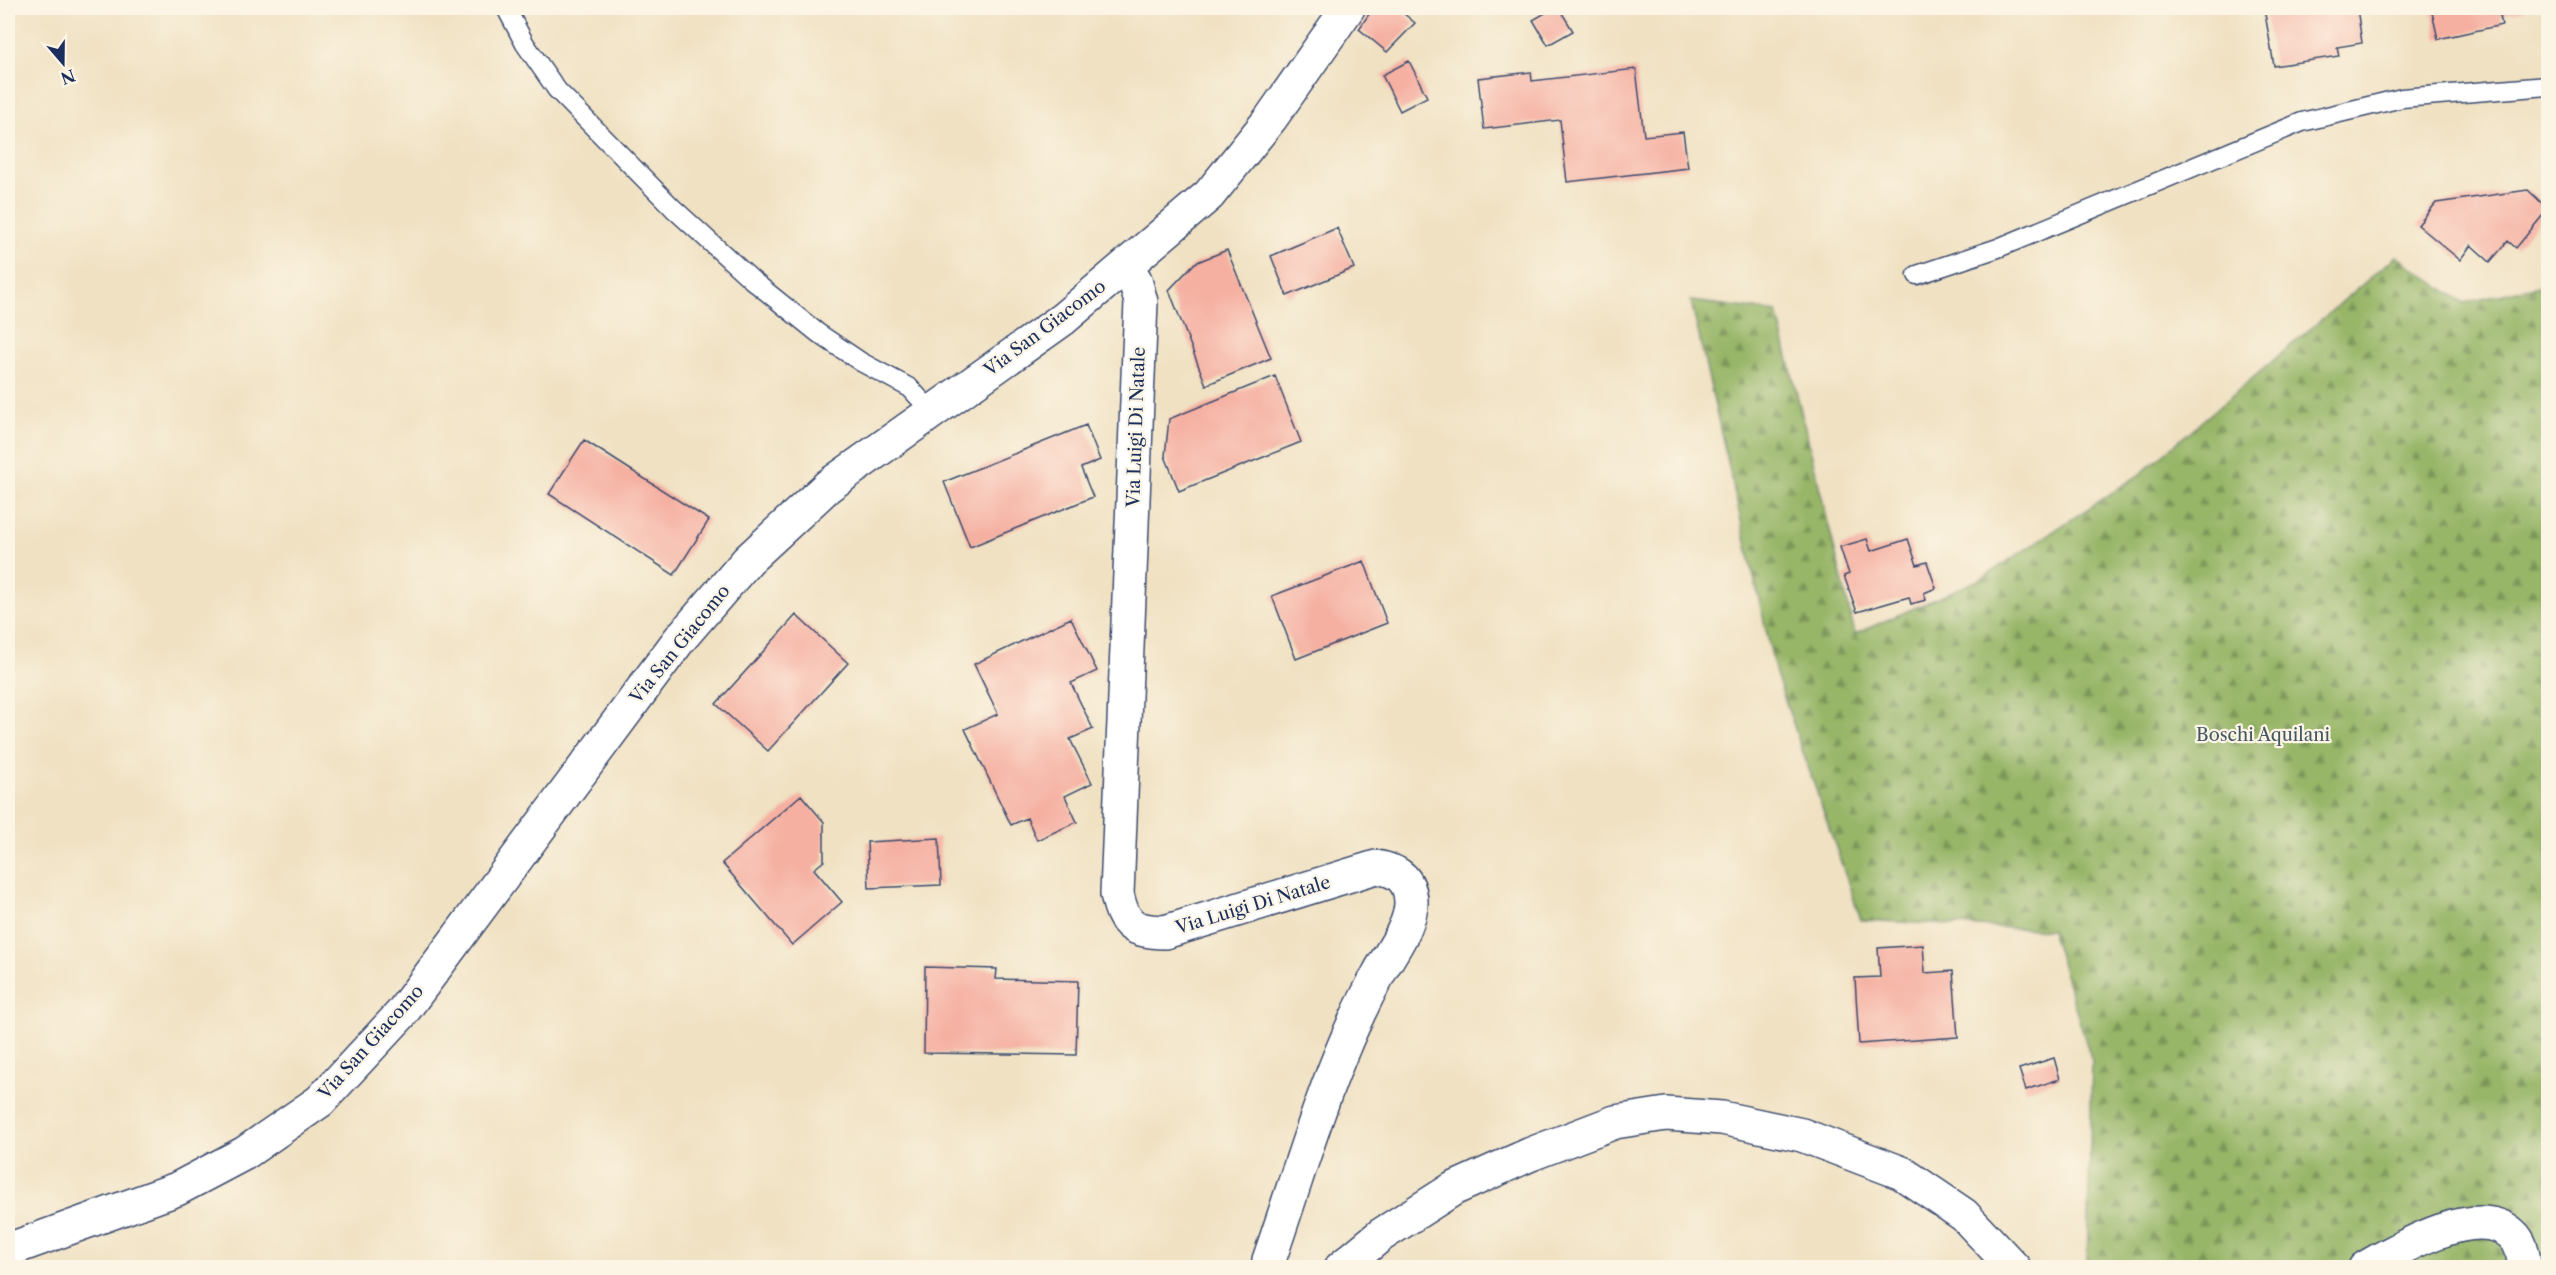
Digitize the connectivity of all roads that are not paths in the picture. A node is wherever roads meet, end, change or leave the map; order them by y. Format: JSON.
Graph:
{"nodes":[{"id":1,"x":506,"y":8,"type":"edge"},
{"id":2,"x":1348,"y":8,"type":"edge"},
{"id":3,"x":2548,"y":87,"type":"edge"},
{"id":4,"x":1125,"y":267,"type":"junction"},
{"id":5,"x":1917,"y":275,"type":"dead end"},
{"id":6,"x":932,"y":412,"type":"junction"},
{"id":7,"x":8,"y":1250,"type":"edge"},
{"id":8,"x":1268,"y":1268,"type":"edge"},
{"id":9,"x":1341,"y":1268,"type":"edge"},
{"id":10,"x":2014,"y":1268,"type":"edge"},
{"id":11,"x":2365,"y":1268,"type":"edge"},
{"id":12,"x":2524,"y":1268,"type":"edge"}],
"edges":[{"from":1,"to":6,"type":"lane"},
{"from":2,"to":4,"type":"street","name":"Via San Giacomo"},
{"from":3,"to":5,"type":"lane"},
{"from":4,"to":6,"type":"street","name":"Via San Giacomo"},
{"from":4,"to":8,"type":"street","name":"Via Luigi Di Natale"},
{"from":6,"to":7,"type":"street","name":"Via San Giacomo"},
{"from":9,"to":10,"type":"street"},
{"from":11,"to":12,"type":"street"}]}
